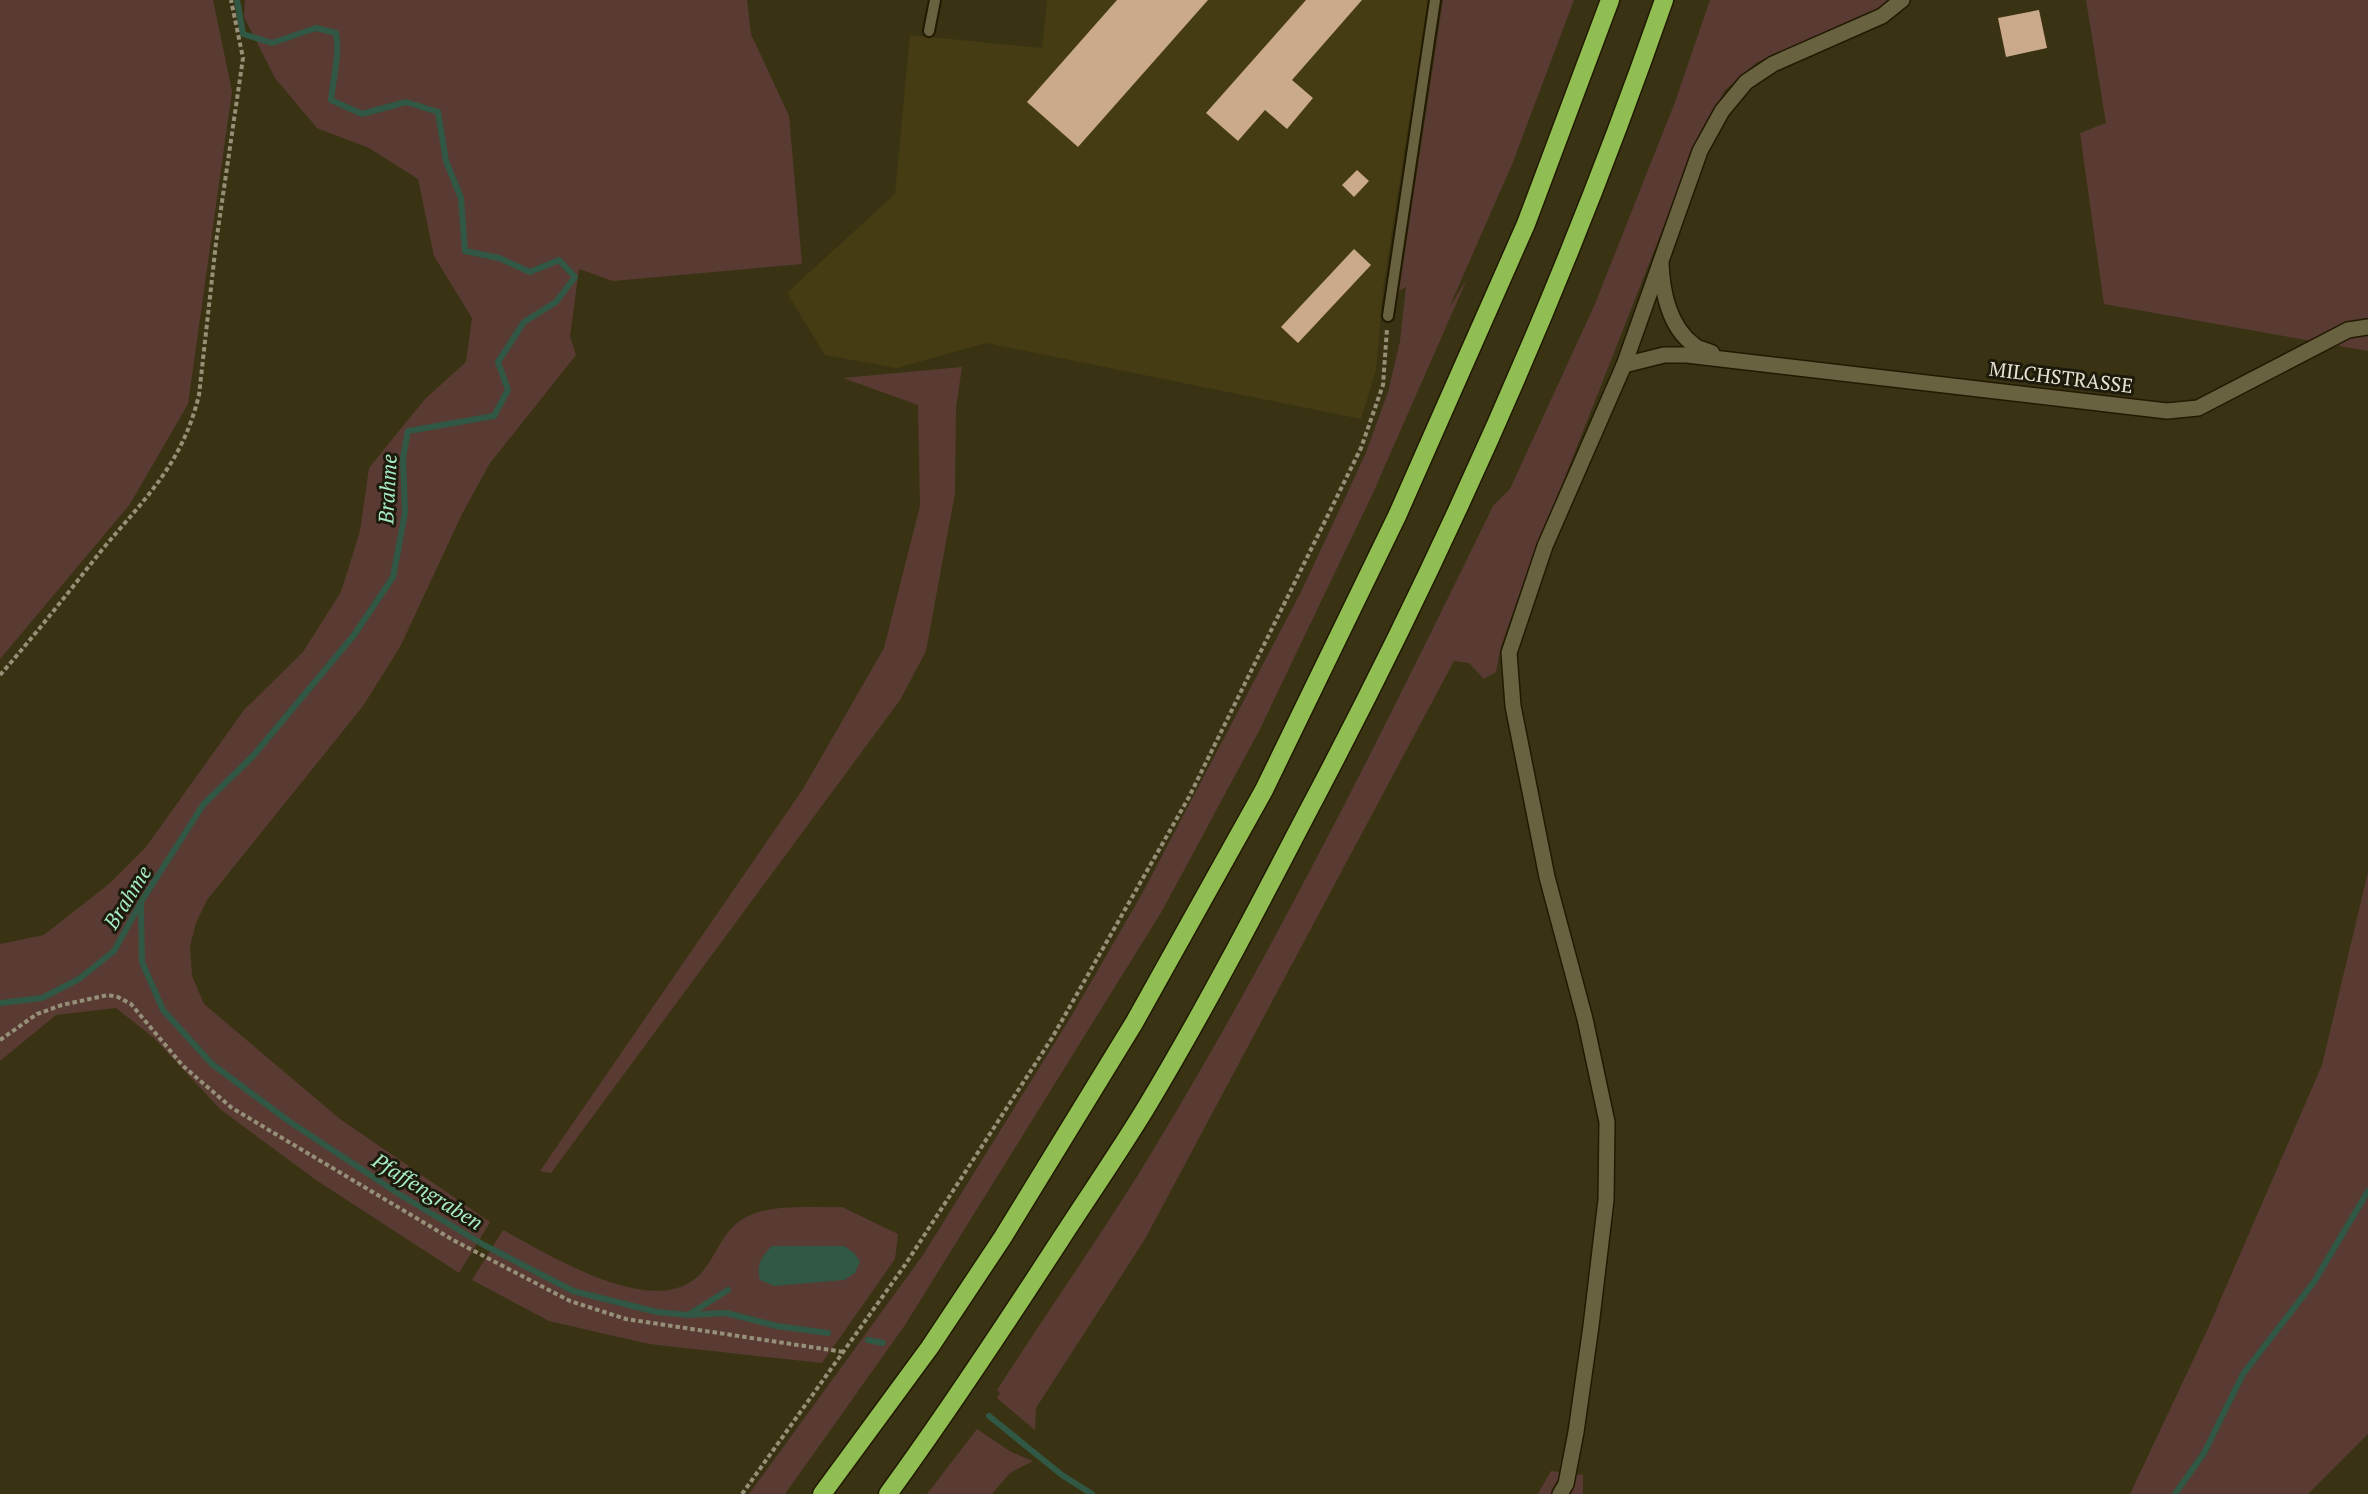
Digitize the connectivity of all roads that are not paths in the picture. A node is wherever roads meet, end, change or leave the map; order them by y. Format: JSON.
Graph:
{"nodes":[{"id":1,"x":935,"y":0,"type":"edge"},
{"id":2,"x":1435,"y":0,"type":"edge"},
{"id":3,"x":1610,"y":0,"type":"edge"},
{"id":4,"x":1664,"y":0,"type":"edge"},
{"id":5,"x":1902,"y":0,"type":"edge"},
{"id":6,"x":929,"y":31,"type":"dead end"},
{"id":7,"x":1660,"y":262,"type":"junction"},
{"id":8,"x":1388,"y":316,"type":"road end"},
{"id":9,"x":2368,"y":327,"type":"edge"},
{"id":10,"x":1731,"y":360,"type":"junction"},
{"id":11,"x":1624,"y":365,"type":"junction"},
{"id":12,"x":822,"y":1494,"type":"edge"},
{"id":13,"x":888,"y":1494,"type":"edge"},
{"id":14,"x":1560,"y":1494,"type":"edge"}],
"edges":[{"from":1,"to":6,"type":"lane"},
{"from":2,"to":8,"type":"lane"},
{"from":3,"to":12,"type":"highway"},
{"from":4,"to":13,"type":"highway"},
{"from":5,"to":7,"type":"street"},
{"from":7,"to":10,"type":"street","name":"MILCHSTRASSE"},
{"from":7,"to":11,"type":"street"},
{"from":9,"to":10,"type":"street","name":"MILCHSTRASSE"},
{"from":10,"to":11,"type":"street","name":"MILCHSTRASSE"},
{"from":11,"to":14,"type":"street"}]}
